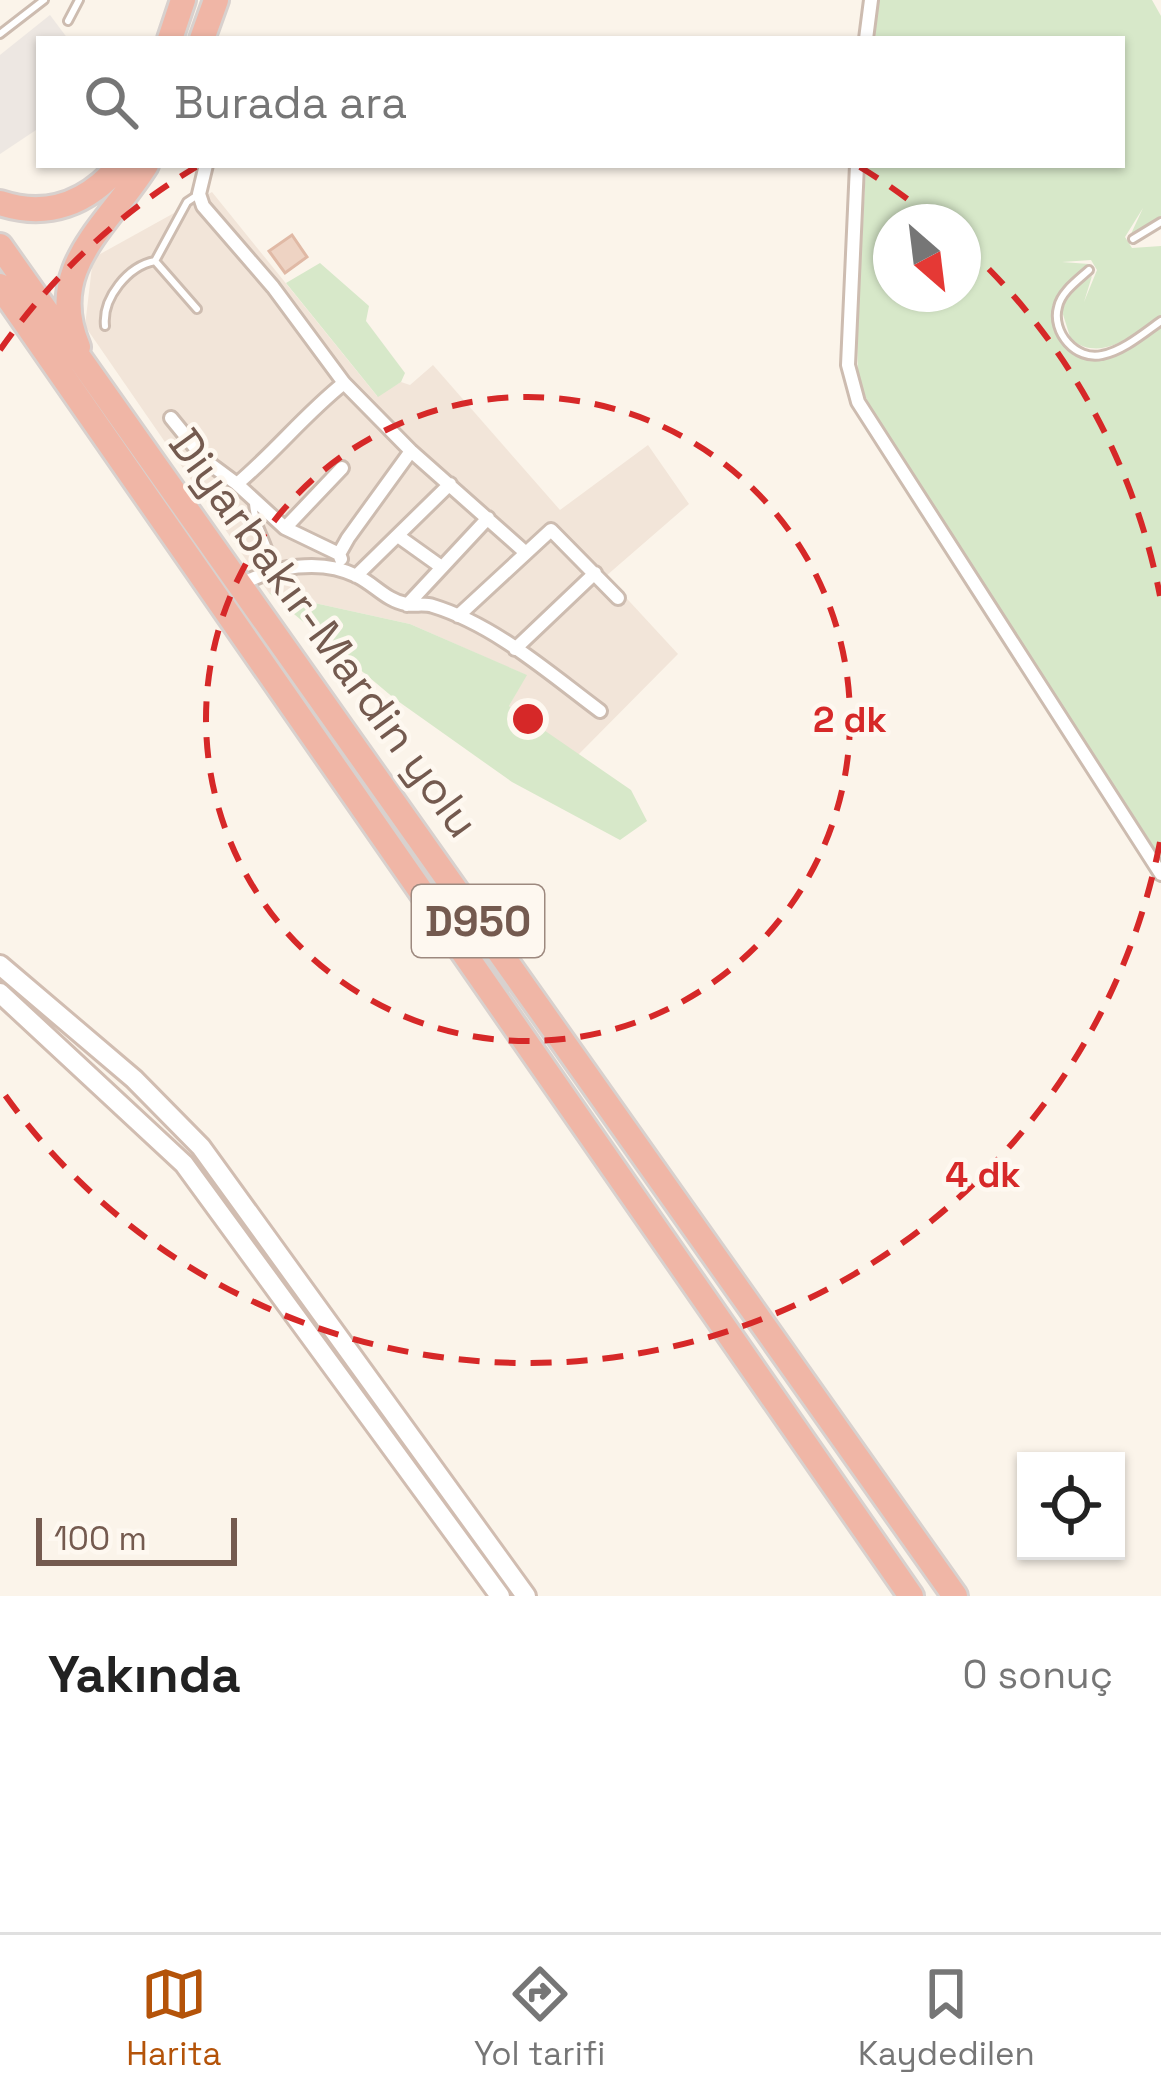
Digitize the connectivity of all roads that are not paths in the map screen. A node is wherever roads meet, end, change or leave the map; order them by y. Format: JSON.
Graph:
{"nodes":[{"id":1,"x":44,"y":0,"type":"edge"},
{"id":2,"x":80,"y":0,"type":"edge"},
{"id":3,"x":183,"y":0,"type":"edge"},
{"id":4,"x":216,"y":0,"type":"edge"},
{"id":5,"x":871,"y":0,"type":"edge"},
{"id":6,"x":68,"y":21,"type":"dead end"},
{"id":7,"x":0,"y":34,"type":"edge"},
{"id":8,"x":171,"y":36,"type":"edge"},
{"id":9,"x":203,"y":36,"type":"edge"},
{"id":10,"x":866,"y":36,"type":"edge"},
{"id":11,"x":117,"y":168,"type":"edge"},
{"id":12,"x":144,"y":168,"type":"edge"},
{"id":13,"x":205,"y":168,"type":"edge"},
{"id":14,"x":857,"y":168,"type":"edge"},
{"id":15,"x":199,"y":194,"type":"junction"},
{"id":16,"x":0,"y":203,"type":"edge"},
{"id":17,"x":1161,"y":222,"type":"edge"},
{"id":18,"x":1133,"y":239,"type":"dead end"},
{"id":19,"x":0,"y":246,"type":"edge"},
{"id":20,"x":155,"y":261,"type":"junction"},
{"id":21,"x":1089,"y":270,"type":"dead end"},
{"id":22,"x":0,"y":286,"type":"edge"},
{"id":23,"x":197,"y":308,"type":"dead end"},
{"id":24,"x":1161,"y":321,"type":"edge"},
{"id":25,"x":105,"y":326,"type":"dead end"},
{"id":26,"x":344,"y":382,"type":"junction"},
{"id":27,"x":96,"y":386,"type":"junction"},
{"id":28,"x":171,"y":418,"type":"dead end"},
{"id":29,"x":411,"y":451,"type":"junction"},
{"id":30,"x":342,"y":468,"type":"dead end"},
{"id":31,"x":237,"y":484,"type":"junction"},
{"id":32,"x":449,"y":484,"type":"junction"},
{"id":33,"x":253,"y":498,"type":"junction"},
{"id":34,"x":488,"y":518,"type":"junction"},
{"id":35,"x":285,"y":528,"type":"junction"},
{"id":36,"x":398,"y":536,"type":"junction"},
{"id":37,"x":526,"y":553,"type":"junction"},
{"id":38,"x":339,"y":554,"type":"junction"},
{"id":39,"x":440,"y":566,"type":"junction"},
{"id":40,"x":272,"y":569,"type":"junction"},
{"id":41,"x":595,"y":573,"type":"junction"},
{"id":42,"x":351,"y":574,"type":"junction"},
{"id":43,"x":240,"y":585,"type":"junction"},
{"id":44,"x":618,"y":598,"type":"dead end"},
{"id":45,"x":407,"y":605,"type":"junction"},
{"id":46,"x":458,"y":616,"type":"junction"},
{"id":47,"x":515,"y":649,"type":"junction"},
{"id":48,"x":600,"y":711,"type":"dead end"},
{"id":49,"x":1161,"y":874,"type":"edge"},
{"id":50,"x":0,"y":965,"type":"edge"},
{"id":51,"x":0,"y":993,"type":"edge"},
{"id":52,"x":500,"y":1596,"type":"edge"},
{"id":53,"x":526,"y":1596,"type":"edge"},
{"id":54,"x":911,"y":1596,"type":"edge"},
{"id":55,"x":955,"y":1596,"type":"edge"}],
"edges":[{"from":1,"to":7,"type":"lane"},
{"from":2,"to":6,"type":"lane"},
{"from":3,"to":8,"type":"highway"},
{"from":4,"to":9,"type":"highway"},
{"from":5,"to":10,"type":"street"},
{"from":11,"to":16,"type":"highway"},
{"from":12,"to":27,"type":"highway"},
{"from":13,"to":15,"type":"street"},
{"from":14,"to":49,"type":"street"},
{"from":15,"to":20,"type":"lane"},
{"from":15,"to":26,"type":"street"},
{"from":17,"to":18,"type":"lane"},
{"from":19,"to":27,"type":"highway","name":"Diyarbakır-Mardin yolu","number":"D950"},
{"from":20,"to":23,"type":"lane"},
{"from":20,"to":25,"type":"lane"},
{"from":21,"to":24,"type":"lane"},
{"from":22,"to":54,"type":"highway","name":"Diyarbakır-Mardin yolu","number":"D950"},
{"from":26,"to":29,"type":"street"},
{"from":26,"to":31,"type":"street"},
{"from":27,"to":43,"type":"highway","name":"Diyarbakır-Mardin yolu","number":"D950"},
{"from":28,"to":31,"type":"street"},
{"from":29,"to":32,"type":"street"},
{"from":29,"to":38,"type":"street"},
{"from":30,"to":35,"type":"street"},
{"from":31,"to":33,"type":"street"},
{"from":32,"to":34,"type":"street"},
{"from":32,"to":36,"type":"street"},
{"from":33,"to":35,"type":"street"},
{"from":33,"to":40,"type":"lane"},
{"from":34,"to":37,"type":"street"},
{"from":34,"to":39,"type":"street"},
{"from":35,"to":38,"type":"street"},
{"from":36,"to":39,"type":"street"},
{"from":36,"to":42,"type":"street"},
{"from":37,"to":41,"type":"street"},
{"from":37,"to":46,"type":"street"},
{"from":38,"to":42,"type":"street"},
{"from":39,"to":45,"type":"street"},
{"from":40,"to":42,"type":"street"},
{"from":40,"to":43,"type":"street"},
{"from":41,"to":44,"type":"street"},
{"from":41,"to":47,"type":"street"},
{"from":42,"to":45,"type":"street"},
{"from":43,"to":55,"type":"highway","name":"Diyarbakır-Mardin yolu","number":"D950"},
{"from":45,"to":46,"type":"street"},
{"from":46,"to":47,"type":"street"},
{"from":47,"to":48,"type":"street"},
{"from":50,"to":53,"type":"street"},
{"from":51,"to":52,"type":"street"}]}
